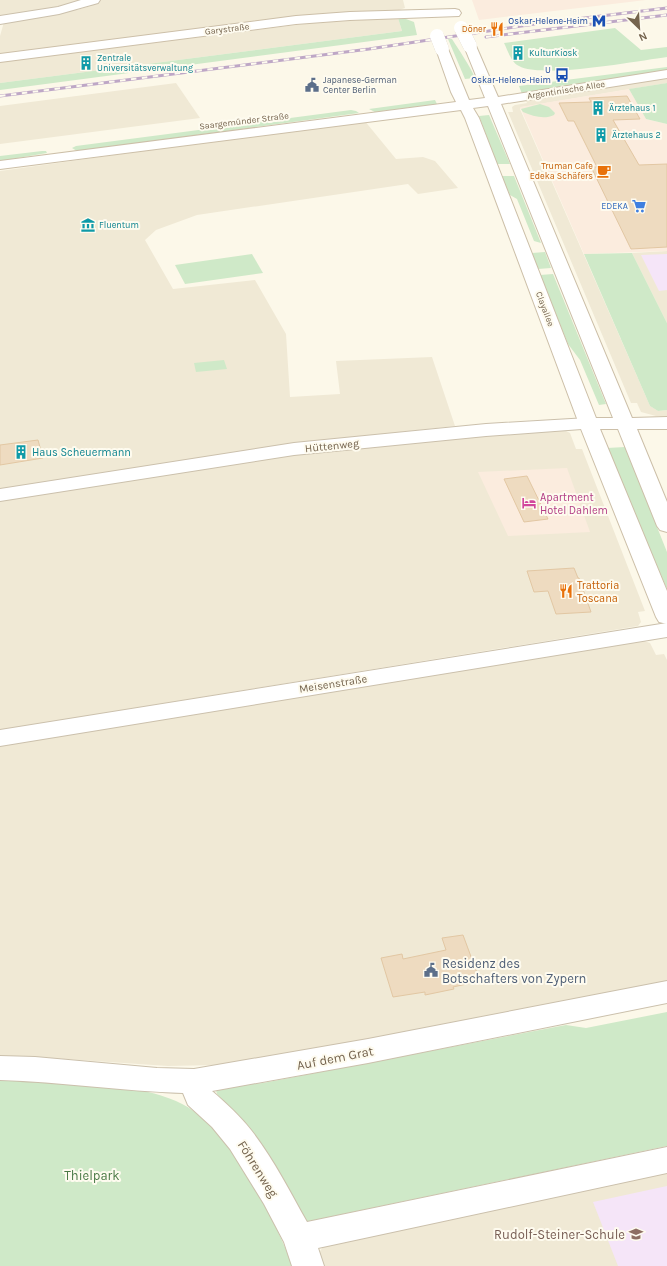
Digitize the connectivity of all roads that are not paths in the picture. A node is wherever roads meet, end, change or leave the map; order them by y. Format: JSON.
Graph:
{"nodes":[{"id":1,"x":94,"y":0,"type":"edge"},
{"id":2,"x":424,"y":0,"type":"edge"},
{"id":3,"x":450,"y":0,"type":"edge"},
{"id":4,"x":455,"y":13,"type":"junction"},
{"id":5,"x":429,"y":14,"type":"junction"},
{"id":6,"x":0,"y":20,"type":"edge"},
{"id":7,"x":0,"y":58,"type":"edge"},
{"id":8,"x":667,"y":65,"type":"edge"},
{"id":9,"x":667,"y":74,"type":"edge"},
{"id":10,"x":564,"y":78,"type":"dead end"},
{"id":11,"x":494,"y":92,"type":"junction"},
{"id":12,"x":461,"y":98,"type":"junction"},
{"id":13,"x":0,"y":152,"type":"edge"},
{"id":14,"x":0,"y":164,"type":"edge"},
{"id":15,"x":667,"y":423,"type":"edge"},
{"id":16,"x":588,"y":424,"type":"junction"},
{"id":17,"x":625,"y":424,"type":"junction"},
{"id":18,"x":0,"y":495,"type":"edge"},
{"id":19,"x":667,"y":526,"type":"edge"},
{"id":20,"x":667,"y":617,"type":"edge"},
{"id":21,"x":667,"y":630,"type":"edge"},
{"id":22,"x":0,"y":738,"type":"edge"},
{"id":23,"x":667,"y":992,"type":"edge"},
{"id":24,"x":0,"y":1068,"type":"edge"},
{"id":25,"x":194,"y":1081,"type":"junction"},
{"id":26,"x":667,"y":1160,"type":"edge"},
{"id":27,"x":304,"y":1252,"type":"edge"}],
"edges":[{"from":1,"to":6,"type":"main road"},
{"from":2,"to":5,"type":"main road","name":"Clayallee"},
{"from":3,"to":4,"type":"main road"},
{"from":4,"to":5,"type":"main road","name":"Garystraße"},
{"from":4,"to":11,"type":"main road","bridge":true},
{"from":5,"to":7,"type":"main road","name":"Garystraße"},
{"from":5,"to":12,"type":"main road","name":"Clayallee","bridge":true},
{"from":8,"to":10,"type":"main road","name":"Argentinische Allee"},
{"from":9,"to":11,"type":"main road","name":"Argentinische Allee"},
{"from":11,"to":12,"type":"main road","name":"Argentinische Allee"},
{"from":11,"to":17,"type":"main road"},
{"from":12,"to":13,"type":"main road","name":"Saargemünder Straße"},
{"from":12,"to":14,"type":"main road","name":"Saargemünder Straße"},
{"from":12,"to":16,"type":"main road","name":"Clayallee"},
{"from":15,"to":17,"type":"main road","name":"Hüttenweg"},
{"from":16,"to":17,"type":"main road","name":"Hüttenweg"},
{"from":16,"to":18,"type":"main road","name":"Hüttenweg"},
{"from":16,"to":20,"type":"main road","name":"Clayallee"},
{"from":17,"to":19,"type":"main road"},
{"from":21,"to":22,"type":"main road","name":"Meisenstraße"},
{"from":23,"to":25,"type":"main road","name":"Auf dem Grat"},
{"from":24,"to":25,"type":"main road","name":"Auf dem Grat"},
{"from":25,"to":27,"type":"main road","name":"Föhrenweg"},
{"from":26,"to":27,"type":"main road"}]}
